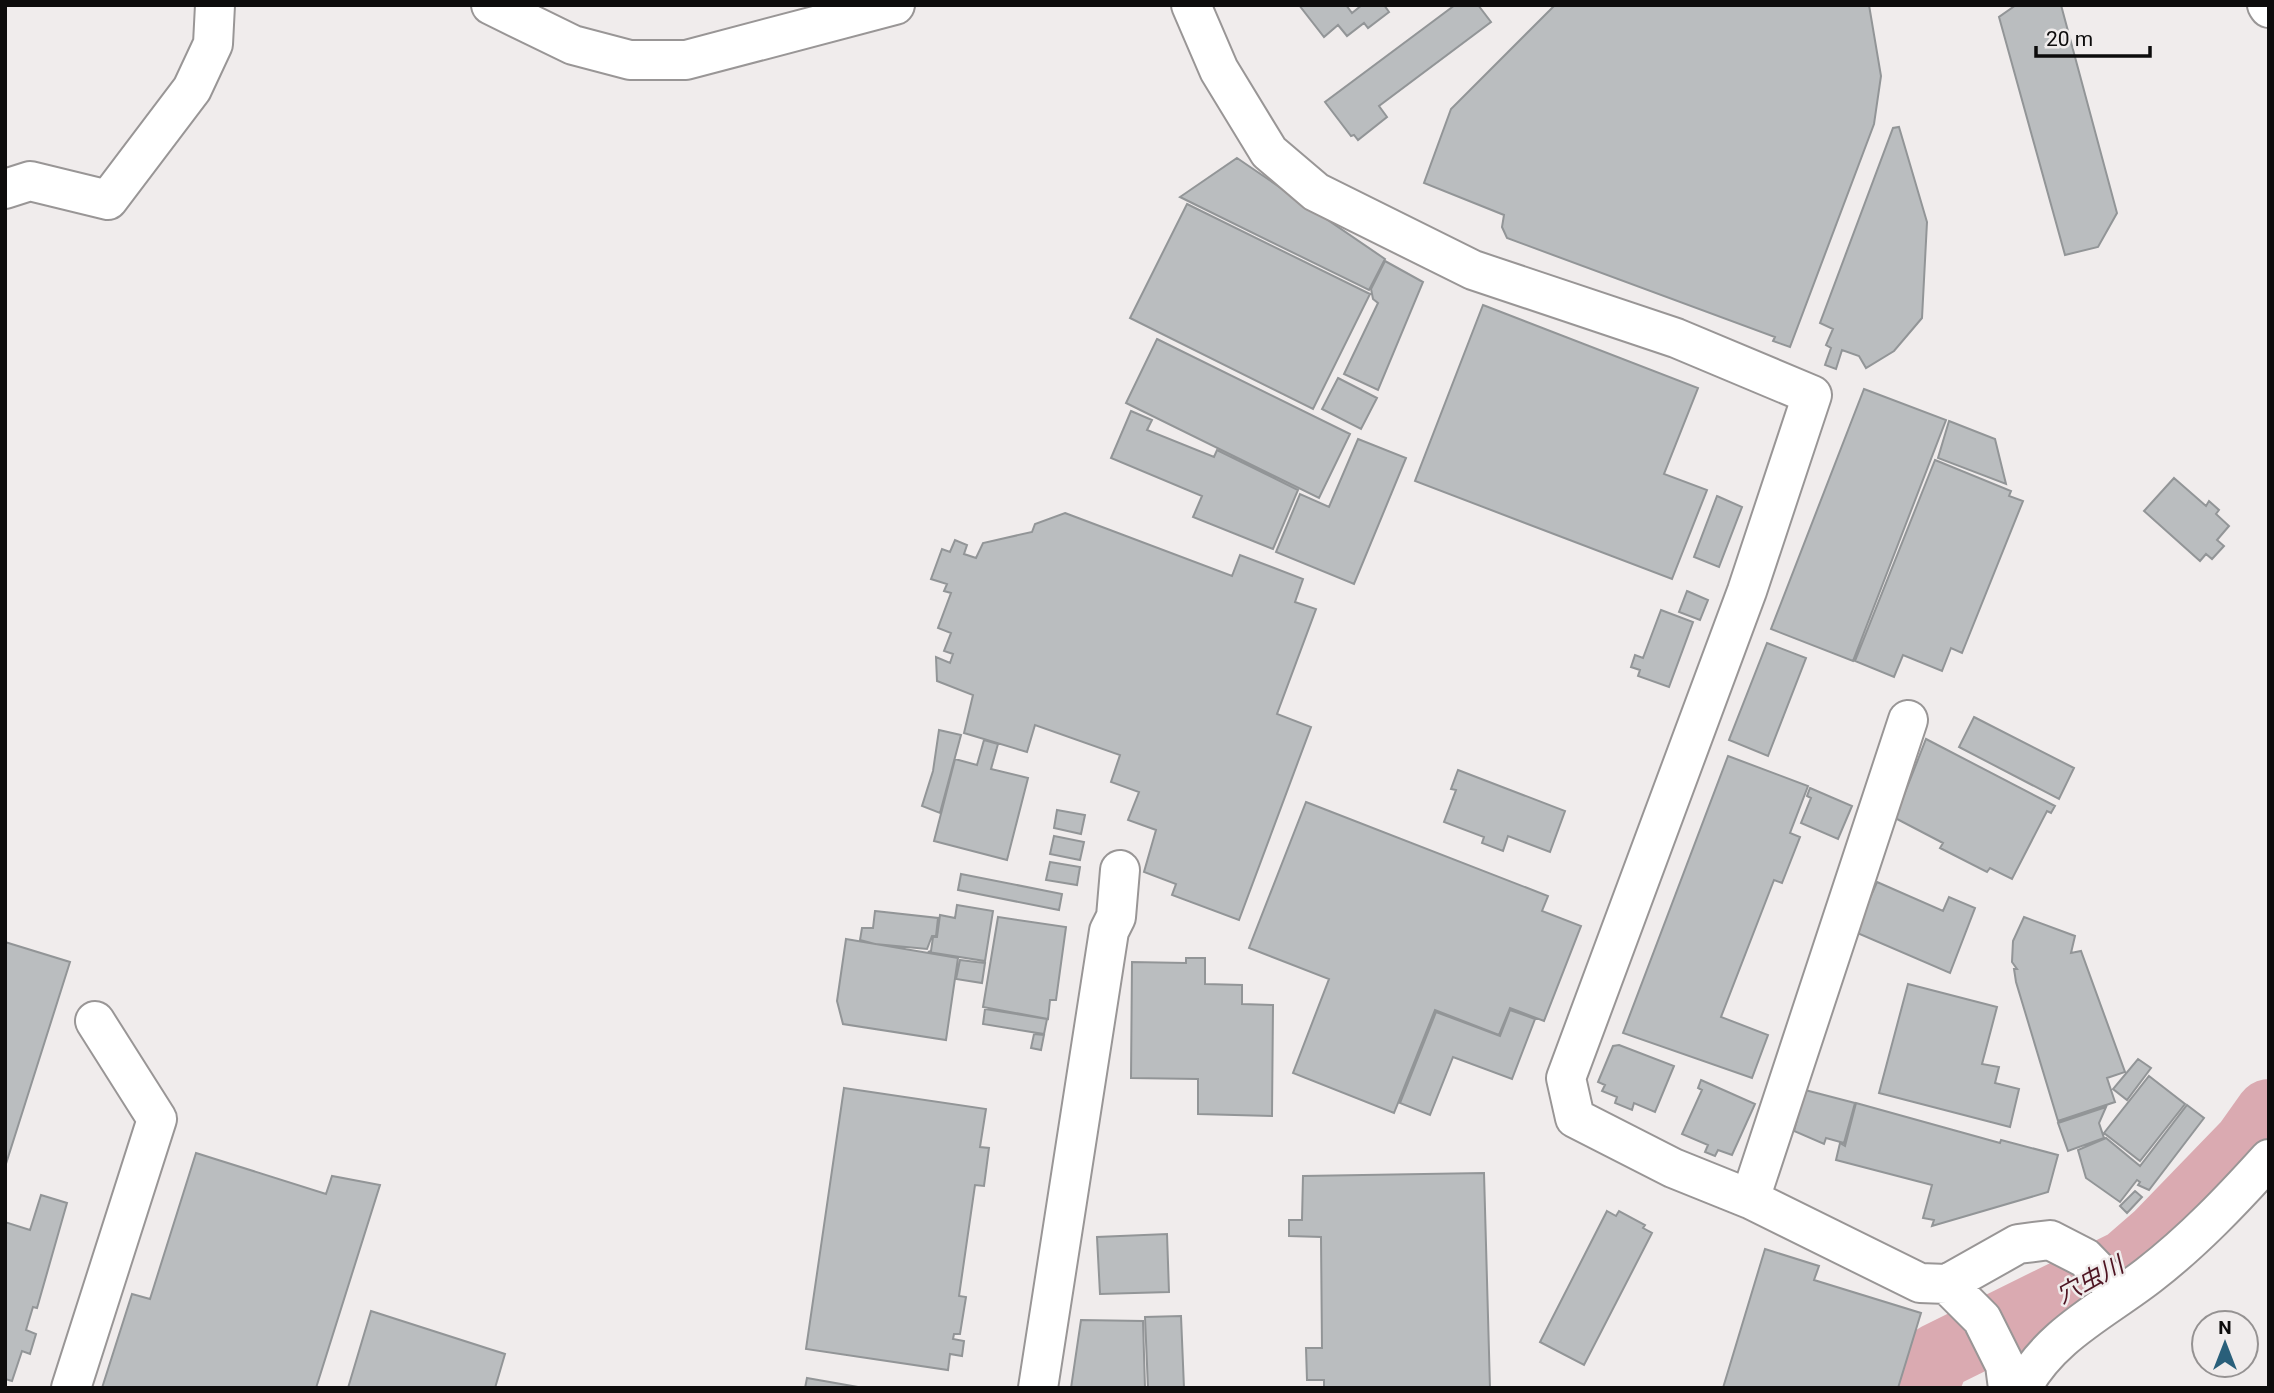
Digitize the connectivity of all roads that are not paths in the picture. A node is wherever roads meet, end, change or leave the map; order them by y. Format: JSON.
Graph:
{"nodes":[{"id":1,"x":215,"y":5,"type":"edge"},
{"id":2,"x":491,"y":5,"type":"edge"},
{"id":3,"x":895,"y":5,"type":"edge"},
{"id":4,"x":1191,"y":5,"type":"edge"},
{"id":5,"x":5,"y":189,"type":"edge"},
{"id":6,"x":1908,"y":720,"type":"dead end"},
{"id":7,"x":1120,"y":870,"type":"dead end"},
{"id":8,"x":95,"y":1020,"type":"dead end"},
{"id":9,"x":2269,"y":1159,"type":"edge"},
{"id":10,"x":1750,"y":1199,"type":"junction"},
{"id":11,"x":1947,"y":1284,"type":"junction"},
{"id":12,"x":2120,"y":1294,"type":"junction"},
{"id":13,"x":71,"y":1388,"type":"edge"},
{"id":14,"x":1038,"y":1388,"type":"edge"},
{"id":15,"x":2008,"y":1388,"type":"edge"},
{"id":16,"x":2022,"y":1388,"type":"edge"}],
"edges":[{"from":1,"to":5,"type":"street"},
{"from":2,"to":3,"type":"street"},
{"from":4,"to":10,"type":"street"},
{"from":6,"to":10,"type":"street"},
{"from":7,"to":14,"type":"street"},
{"from":8,"to":13,"type":"street"},
{"from":9,"to":12,"type":"street"},
{"from":10,"to":11,"type":"street"},
{"from":11,"to":12,"type":"street"},
{"from":11,"to":15,"type":"street"},
{"from":12,"to":16,"type":"street"}]}
